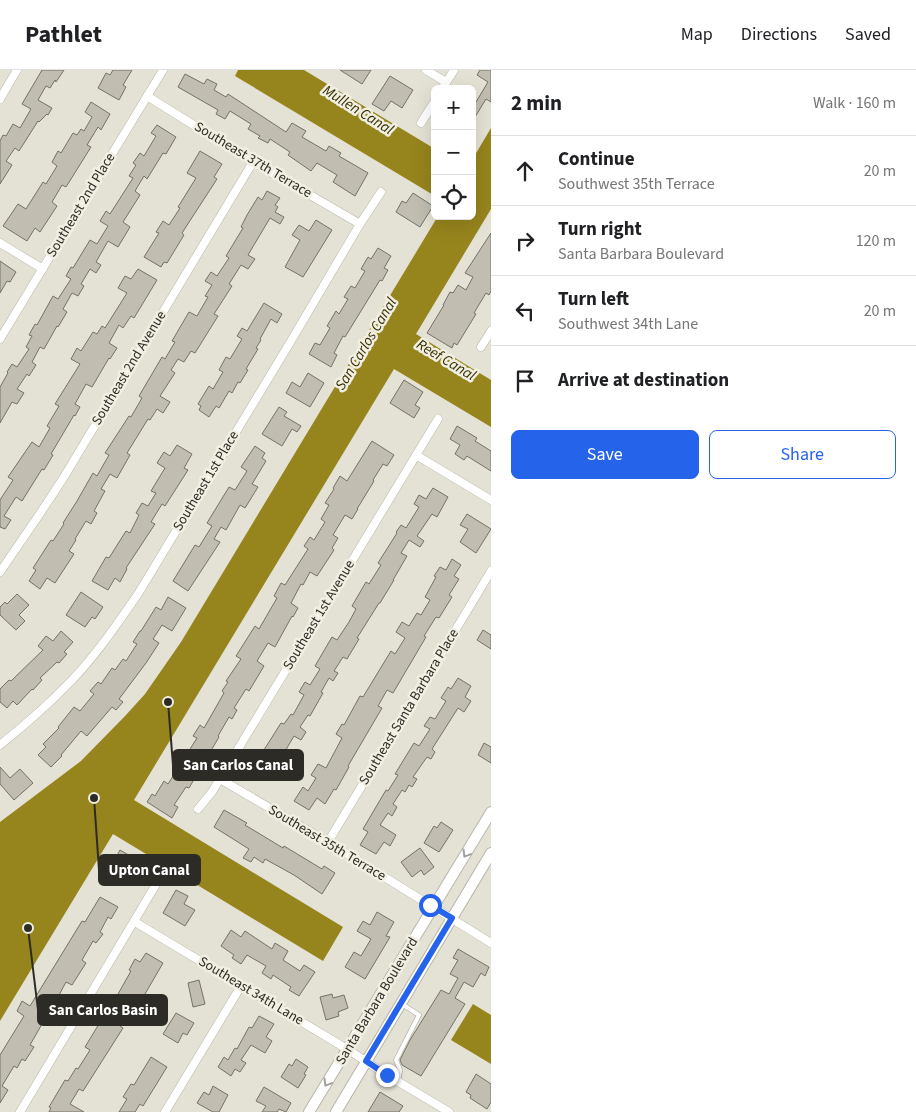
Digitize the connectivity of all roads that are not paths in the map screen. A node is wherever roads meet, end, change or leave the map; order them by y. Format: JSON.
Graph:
{"nodes":[{"id":1,"x":17,"y":70,"type":"edge"},
{"id":2,"x":163,"y":70,"type":"edge"},
{"id":3,"x":426,"y":70,"type":"edge"},
{"id":4,"x":454,"y":70,"type":"edge"},
{"id":5,"x":444,"y":85,"type":"edge"},
{"id":6,"x":147,"y":96,"type":"junction"},
{"id":7,"x":0,"y":99,"type":"edge"},
{"id":8,"x":431,"y":108,"type":"edge"},
{"id":9,"x":422,"y":123,"type":"dead end"},
{"id":10,"x":253,"y":162,"type":"junction"},
{"id":11,"x":381,"y":192,"type":"dead end"},
{"id":12,"x":360,"y":224,"type":"junction"},
{"id":13,"x":0,"y":243,"type":"edge"},
{"id":14,"x":43,"y":269,"type":"junction"},
{"id":15,"x":491,"y":331,"type":"edge"},
{"id":16,"x":0,"y":339,"type":"edge"},
{"id":17,"x":481,"y":347,"type":"dead end"},
{"id":18,"x":438,"y":419,"type":"dead end"},
{"id":19,"x":416,"y":456,"type":"junction"},
{"id":20,"x":491,"y":500,"type":"edge"},
{"id":21,"x":491,"y":571,"type":"edge"},
{"id":22,"x":0,"y":572,"type":"edge"},
{"id":23,"x":0,"y":745,"type":"edge"},
{"id":24,"x":220,"y":779,"type":"junction"},
{"id":25,"x":198,"y":809,"type":"dead end"},
{"id":26,"x":491,"y":812,"type":"edge"},
{"id":27,"x":328,"y":842,"type":"junction"},
{"id":28,"x":491,"y":853,"type":"edge"},
{"id":29,"x":155,"y":886,"type":"dead end"},
{"id":30,"x":433,"y":908,"type":"junction"},
{"id":31,"x":452,"y":918,"type":"junction"},
{"id":32,"x":135,"y":922,"type":"junction"},
{"id":33,"x":491,"y":943,"type":"edge"},
{"id":34,"x":241,"y":986,"type":"junction"},
{"id":35,"x":401,"y":1003,"type":"junction"},
{"id":36,"x":347,"y":1049,"type":"junction"},
{"id":37,"x":366,"y":1061,"type":"junction"},
{"id":38,"x":398,"y":1082,"type":"junction"},
{"id":39,"x":20,"y":1112,"type":"edge"},
{"id":40,"x":165,"y":1112,"type":"edge"},
{"id":41,"x":309,"y":1112,"type":"edge"},
{"id":42,"x":336,"y":1112,"type":"edge"},
{"id":43,"x":449,"y":1112,"type":"edge"}],
"edges":[{"from":1,"to":7,"type":"street"},
{"from":2,"to":6,"type":"street","name":"Southeast 2nd Place"},
{"from":3,"to":5,"type":"street"},
{"from":4,"to":5,"type":"street"},
{"from":6,"to":10,"type":"street","name":"Southeast 37th Terrace"},
{"from":6,"to":14,"type":"street","name":"Southeast 2nd Place"},
{"from":8,"to":9,"type":"street"},
{"from":10,"to":12,"type":"street","name":"Southeast 37th Terrace"},
{"from":10,"to":22,"type":"street","name":"Southeast 2nd Avenue"},
{"from":11,"to":12,"type":"street","name":"Southeast 1st Place"},
{"from":12,"to":23,"type":"street","name":"Southeast 1st Place"},
{"from":13,"to":14,"type":"street"},
{"from":14,"to":16,"type":"street","name":"Southeast 2nd Place"},
{"from":15,"to":17,"type":"street"},
{"from":18,"to":19,"type":"street","name":"Southeast 1st Avenue"},
{"from":19,"to":20,"type":"street"},
{"from":19,"to":24,"type":"street","name":"Southeast 1st Avenue"},
{"from":21,"to":27,"type":"street","name":"Southeast Santa Barbara Place"},
{"from":24,"to":25,"type":"street","name":"Southeast 1st Avenue"},
{"from":24,"to":27,"type":"street","name":"Southeast 35th Terrace"},
{"from":26,"to":30,"type":"main road","name":"Santa Barbara Boulevard","one_way":true},
{"from":27,"to":30,"type":"street","name":"Southeast 35th Terrace"},
{"from":28,"to":31,"type":"main road","name":"Santa Barbara Boulevard"},
{"from":29,"to":32,"type":"street"},
{"from":30,"to":31,"type":"street","name":"Southeast 35th Terrace"},
{"from":30,"to":36,"type":"main road","name":"Santa Barbara Boulevard"},
{"from":31,"to":33,"type":"street","name":"Southeast 35th Terrace"},
{"from":31,"to":35,"type":"main road","name":"Santa Barbara Boulevard"},
{"from":32,"to":34,"type":"street","name":"Southeast 34th Lane"},
{"from":32,"to":39,"type":"street"},
{"from":34,"to":36,"type":"street","name":"Southeast 34th Lane"},
{"from":34,"to":40,"type":"street"},
{"from":35,"to":37,"type":"main road","name":"Santa Barbara Boulevard"},
{"from":35,"to":38,"type":"lane"},
{"from":36,"to":37,"type":"street","name":"Southeast 34th Lane"},
{"from":36,"to":41,"type":"main road","name":"Santa Barbara Boulevard","one_way":true},
{"from":37,"to":38,"type":"street","name":"Southeast 34th Lane"},
{"from":37,"to":42,"type":"main road","name":"Santa Barbara Boulevard"},
{"from":38,"to":43,"type":"street","name":"Southeast 34th Lane"}]}
